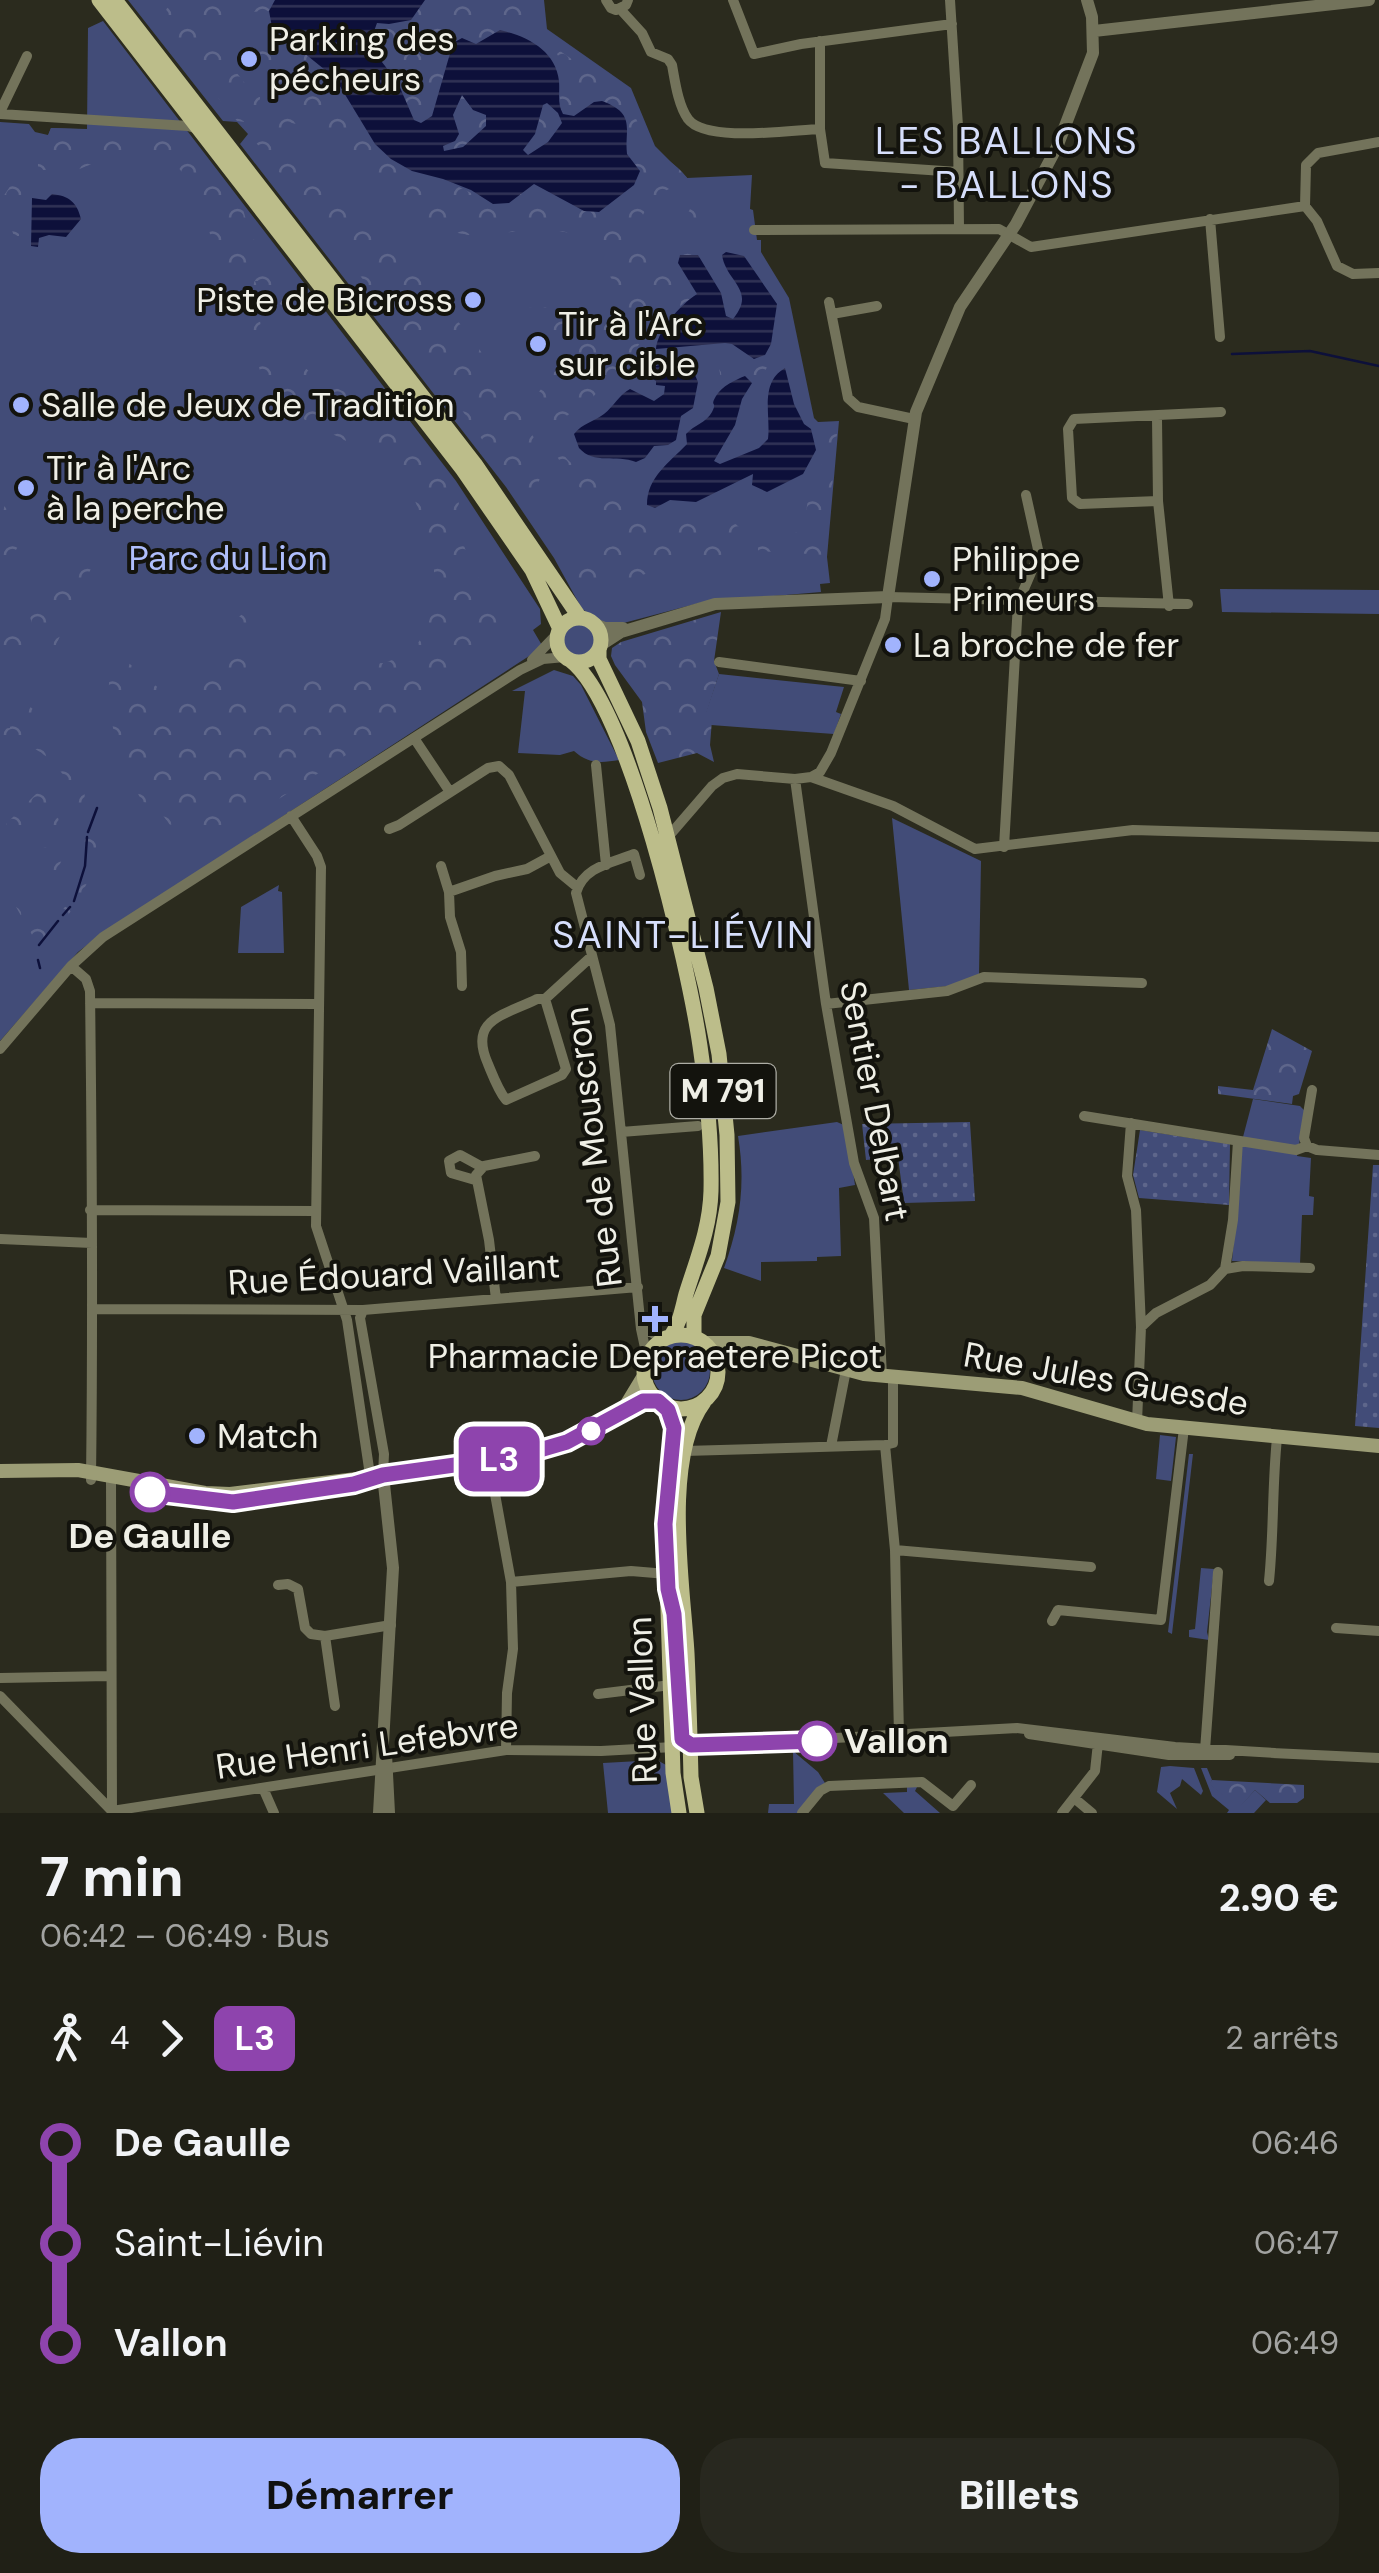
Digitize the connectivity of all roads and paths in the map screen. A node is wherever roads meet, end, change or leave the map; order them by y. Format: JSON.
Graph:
{"nodes":[{"id":1,"x":99,"y":0,"type":"edge"},
{"id":2,"x":116,"y":0,"type":"edge"},
{"id":3,"x":606,"y":0,"type":"edge"},
{"id":4,"x":733,"y":0,"type":"edge"},
{"id":5,"x":950,"y":0,"type":"edge"},
{"id":6,"x":1088,"y":0,"type":"edge"},
{"id":7,"x":1369,"y":0,"type":"edge"},
{"id":8,"x":624,"y":5,"type":"edge"},
{"id":9,"x":952,"y":24,"type":"junction"},
{"id":10,"x":1094,"y":31,"type":"junction"},
{"id":11,"x":820,"y":41,"type":"junction"},
{"id":12,"x":27,"y":56,"type":"dead end"},
{"id":13,"x":175,"y":99,"type":"junction"},
{"id":14,"x":0,"y":113,"type":"edge"},
{"id":15,"x":158,"y":124,"type":"junction"},
{"id":16,"x":820,"y":129,"type":"junction"},
{"id":17,"x":199,"y":130,"type":"junction"},
{"id":18,"x":1379,"y":142,"type":"edge"},
{"id":19,"x":958,"y":172,"type":"junction"},
{"id":20,"x":1305,"y":206,"type":"junction"},
{"id":21,"x":1210,"y":219,"type":"junction"},
{"id":22,"x":959,"y":229,"type":"junction"},
{"id":23,"x":754,"y":230,"type":"dead end"},
{"id":24,"x":1009,"y":235,"type":"junction"},
{"id":25,"x":1379,"y":273,"type":"edge"},
{"id":26,"x":876,"y":306,"type":"dead end"},
{"id":27,"x":1220,"y":338,"type":"dead end"},
{"id":28,"x":1220,"y":412,"type":"dead end"},
{"id":29,"x":1157,"y":418,"type":"junction"},
{"id":30,"x":914,"y":420,"type":"junction"},
{"id":31,"x":1026,"y":496,"type":"dead end"},
{"id":32,"x":1158,"y":501,"type":"junction"},
{"id":33,"x":888,"y":597,"type":"junction"},
{"id":34,"x":1018,"y":602,"type":"junction"},
{"id":35,"x":1188,"y":604,"type":"dead end"},
{"id":36,"x":1169,"y":606,"type":"junction"},
{"id":37,"x":586,"y":620,"type":"junction"},
{"id":38,"x":641,"y":625,"type":"junction"},
{"id":39,"x":560,"y":630,"type":"junction"},
{"id":40,"x":600,"y":648,"type":"junction"},
{"id":41,"x":568,"y":659,"type":"junction"},
{"id":42,"x":719,"y":662,"type":"dead end"},
{"id":43,"x":520,"y":670,"type":"junction"},
{"id":44,"x":862,"y":681,"type":"junction"},
{"id":45,"x":414,"y":738,"type":"junction"},
{"id":46,"x":596,"y":765,"type":"dead end"},
{"id":47,"x":811,"y":778,"type":"junction"},
{"id":48,"x":795,"y":779,"type":"junction"},
{"id":49,"x":450,"y":792,"type":"junction"},
{"id":50,"x":660,"y":808,"type":"junction"},
{"id":51,"x":688,"y":810,"type":"junction"},
{"id":52,"x":291,"y":816,"type":"junction"},
{"id":53,"x":388,"y":829,"type":"dead end"},
{"id":54,"x":668,"y":837,"type":"junction"},
{"id":55,"x":1379,"y":837,"type":"edge"},
{"id":56,"x":1004,"y":847,"type":"junction"},
{"id":57,"x":550,"y":856,"type":"junction"},
{"id":58,"x":606,"y":865,"type":"junction"},
{"id":59,"x":441,"y":866,"type":"dead end"},
{"id":60,"x":640,"y":875,"type":"dead end"},
{"id":61,"x":578,"y":886,"type":"junction"},
{"id":62,"x":449,"y":892,"type":"junction"},
{"id":63,"x":592,"y":956,"type":"junction"},
{"id":64,"x":70,"y":966,"type":"junction"},
{"id":65,"x":1142,"y":983,"type":"dead end"},
{"id":66,"x":462,"y":986,"type":"dead end"},
{"id":67,"x":546,"y":1000,"type":"junction"},
{"id":68,"x":90,"y":1003,"type":"junction"},
{"id":69,"x":317,"y":1004,"type":"junction"},
{"id":70,"x":826,"y":1004,"type":"junction"},
{"id":71,"x":0,"y":1049,"type":"edge"},
{"id":72,"x":1312,"y":1090,"type":"dead end"},
{"id":73,"x":1084,"y":1116,"type":"dead end"},
{"id":74,"x":1131,"y":1124,"type":"junction"},
{"id":75,"x":698,"y":1126,"type":"dead end"},
{"id":76,"x":621,"y":1132,"type":"junction"},
{"id":77,"x":1238,"y":1141,"type":"junction"},
{"id":78,"x":1308,"y":1146,"type":"junction"},
{"id":79,"x":1379,"y":1155,"type":"edge"},
{"id":80,"x":536,"y":1156,"type":"dead end"},
{"id":81,"x":482,"y":1167,"type":"junction"},
{"id":82,"x":475,"y":1180,"type":"junction"},
{"id":83,"x":90,"y":1210,"type":"junction"},
{"id":84,"x":316,"y":1211,"type":"junction"},
{"id":85,"x":0,"y":1239,"type":"edge"},
{"id":86,"x":92,"y":1243,"type":"junction"},
{"id":87,"x":1310,"y":1268,"type":"dead end"},
{"id":88,"x":1225,"y":1269,"type":"junction"},
{"id":89,"x":638,"y":1287,"type":"junction"},
{"id":90,"x":496,"y":1300,"type":"junction"},
{"id":91,"x":94,"y":1309,"type":"junction"},
{"id":92,"x":345,"y":1310,"type":"junction"},
{"id":93,"x":364,"y":1310,"type":"junction"},
{"id":94,"x":641,"y":1314,"type":"junction"},
{"id":95,"x":1141,"y":1327,"type":"junction"},
{"id":96,"x":668,"y":1338,"type":"junction"},
{"id":97,"x":699,"y":1340,"type":"junction"},
{"id":98,"x":765,"y":1349,"type":"junction"},
{"id":99,"x":647,"y":1357,"type":"junction"},
{"id":100,"x":718,"y":1364,"type":"junction"},
{"id":101,"x":846,"y":1370,"type":"junction"},
{"id":102,"x":644,"y":1376,"type":"junction"},
{"id":103,"x":887,"y":1376,"type":"junction"},
{"id":104,"x":372,"y":1383,"type":"junction"},
{"id":105,"x":357,"y":1384,"type":"junction"},
{"id":106,"x":704,"y":1402,"type":"junction"},
{"id":107,"x":662,"y":1404,"type":"junction"},
{"id":108,"x":621,"y":1414,"type":"junction"},
{"id":109,"x":1138,"y":1422,"type":"junction"},
{"id":110,"x":1184,"y":1428,"type":"junction"},
{"id":111,"x":1277,"y":1438,"type":"junction"},
{"id":112,"x":885,"y":1444,"type":"junction"},
{"id":113,"x":831,"y":1446,"type":"junction"},
{"id":114,"x":1379,"y":1446,"type":"edge"},
{"id":115,"x":685,"y":1451,"type":"junction"},
{"id":116,"x":489,"y":1461,"type":"junction"},
{"id":117,"x":0,"y":1472,"type":"edge"},
{"id":118,"x":377,"y":1475,"type":"junction"},
{"id":119,"x":91,"y":1476,"type":"junction"},
{"id":120,"x":111,"y":1480,"type":"junction"},
{"id":121,"x":895,"y":1550,"type":"junction"},
{"id":122,"x":1091,"y":1567,"type":"dead end"},
{"id":123,"x":1218,"y":1572,"type":"dead end"},
{"id":124,"x":667,"y":1574,"type":"junction"},
{"id":125,"x":1269,"y":1581,"type":"dead end"},
{"id":126,"x":511,"y":1582,"type":"junction"},
{"id":127,"x":278,"y":1584,"type":"dead end"},
{"id":128,"x":1052,"y":1621,"type":"dead end"},
{"id":129,"x":390,"y":1625,"type":"junction"},
{"id":130,"x":1336,"y":1628,"type":"dead end"},
{"id":131,"x":1379,"y":1630,"type":"edge"},
{"id":132,"x":325,"y":1636,"type":"junction"},
{"id":133,"x":110,"y":1676,"type":"junction"},
{"id":134,"x":0,"y":1678,"type":"edge"},
{"id":135,"x":671,"y":1685,"type":"junction"},
{"id":136,"x":598,"y":1694,"type":"dead end"},
{"id":137,"x":0,"y":1696,"type":"edge"},
{"id":138,"x":335,"y":1706,"type":"dead end"},
{"id":139,"x":899,"y":1736,"type":"junction"},
{"id":140,"x":1098,"y":1741,"type":"junction"},
{"id":141,"x":673,"y":1745,"type":"junction"},
{"id":142,"x":691,"y":1745,"type":"junction"},
{"id":143,"x":506,"y":1750,"type":"junction"},
{"id":144,"x":1205,"y":1752,"type":"junction"},
{"id":145,"x":1379,"y":1758,"type":"edge"},
{"id":146,"x":384,"y":1768,"type":"junction"},
{"id":147,"x":971,"y":1785,"type":"dead end"},
{"id":148,"x":263,"y":1788,"type":"junction"},
{"id":149,"x":1074,"y":1798,"type":"junction"},
{"id":150,"x":112,"y":1812,"type":"edge"},
{"id":151,"x":274,"y":1813,"type":"edge"},
{"id":152,"x":379,"y":1813,"type":"edge"},
{"id":153,"x":389,"y":1813,"type":"edge"},
{"id":154,"x":680,"y":1813,"type":"edge"},
{"id":155,"x":696,"y":1813,"type":"edge"},
{"id":156,"x":802,"y":1813,"type":"edge"},
{"id":157,"x":1062,"y":1813,"type":"edge"},
{"id":158,"x":1092,"y":1813,"type":"edge"}],
"edges":[{"from":1,"to":13,"type":"main road"},
{"from":2,"to":37,"type":"main road"},
{"from":3,"to":8,"type":"street"},
{"from":4,"to":11,"type":"street"},
{"from":5,"to":9,"type":"street"},
{"from":6,"to":10,"type":"street"},
{"from":7,"to":10,"type":"street"},
{"from":8,"to":16,"type":"street"},
{"from":9,"to":11,"type":"street"},
{"from":9,"to":19,"type":"street"},
{"from":10,"to":24,"type":"street"},
{"from":11,"to":16,"type":"street"},
{"from":12,"to":14,"type":"street"},
{"from":13,"to":15,"type":"street"},
{"from":13,"to":17,"type":"main road"},
{"from":14,"to":15,"type":"street"},
{"from":15,"to":17,"type":"street"},
{"from":16,"to":19,"type":"street"},
{"from":17,"to":39,"type":"main road"},
{"from":18,"to":20,"type":"street"},
{"from":19,"to":22,"type":"street"},
{"from":20,"to":21,"type":"street"},
{"from":20,"to":25,"type":"street"},
{"from":21,"to":24,"type":"street"},
{"from":21,"to":27,"type":"street"},
{"from":22,"to":23,"type":"street"},
{"from":22,"to":24,"type":"street"},
{"from":24,"to":30,"type":"street"},
{"from":26,"to":30,"type":"street"},
{"from":28,"to":29,"type":"street"},
{"from":29,"to":32,"type":"street"},
{"from":29,"to":32,"type":"street"},
{"from":30,"to":33,"type":"street"},
{"from":31,"to":34,"type":"street"},
{"from":32,"to":36,"type":"street"},
{"from":33,"to":34,"type":"street"},
{"from":33,"to":38,"type":"street"},
{"from":33,"to":44,"type":"street"},
{"from":34,"to":36,"type":"street"},
{"from":34,"to":56,"type":"street"},
{"from":35,"to":36,"type":"street"},
{"from":37,"to":38,"type":"street"},
{"from":37,"to":39,"type":"main road"},
{"from":37,"to":40,"type":"main road"},
{"from":38,"to":40,"type":"street"},
{"from":39,"to":41,"type":"main road"},
{"from":39,"to":43,"type":"street"},
{"from":40,"to":41,"type":"main road"},
{"from":40,"to":50,"type":"main road","number":"M 791"},
{"from":41,"to":43,"type":"street"},
{"from":41,"to":96,"type":"main road","number":"M 791"},
{"from":42,"to":44,"type":"street"},
{"from":43,"to":45,"type":"street"},
{"from":44,"to":47,"type":"street"},
{"from":45,"to":49,"type":"street"},
{"from":45,"to":52,"type":"street"},
{"from":46,"to":58,"type":"street"},
{"from":47,"to":48,"type":"street"},
{"from":47,"to":56,"type":"street"},
{"from":48,"to":51,"type":"street"},
{"from":48,"to":70,"type":"street","name":"Sentier Delbart"},
{"from":49,"to":53,"type":"street"},
{"from":49,"to":57,"type":"street"},
{"from":50,"to":51,"type":"street"},
{"from":50,"to":54,"type":"main road","number":"M 791"},
{"from":51,"to":54,"type":"street"},
{"from":52,"to":64,"type":"street"},
{"from":52,"to":69,"type":"street"},
{"from":54,"to":97,"type":"main road","number":"M 791"},
{"from":55,"to":56,"type":"street"},
{"from":57,"to":61,"type":"street"},
{"from":57,"to":62,"type":"street"},
{"from":58,"to":60,"type":"street"},
{"from":58,"to":61,"type":"street"},
{"from":59,"to":62,"type":"street"},
{"from":61,"to":63,"type":"street","name":"Rue de Mouscron"},
{"from":62,"to":66,"type":"street"},
{"from":63,"to":67,"type":"street"},
{"from":63,"to":76,"type":"street","name":"Rue de Mouscron"},
{"from":64,"to":68,"type":"street"},
{"from":64,"to":71,"type":"street"},
{"from":65,"to":70,"type":"street"},
{"from":67,"to":67,"type":"street"},
{"from":68,"to":69,"type":"street"},
{"from":68,"to":83,"type":"street"},
{"from":69,"to":84,"type":"street"},
{"from":70,"to":103,"type":"street","name":"Sentier Delbart"},
{"from":72,"to":78,"type":"street"},
{"from":73,"to":74,"type":"street"},
{"from":74,"to":77,"type":"street"},
{"from":74,"to":95,"type":"street"},
{"from":75,"to":76,"type":"street"},
{"from":76,"to":89,"type":"street","name":"Rue de Mouscron"},
{"from":77,"to":78,"type":"street"},
{"from":77,"to":88,"type":"street"},
{"from":78,"to":79,"type":"street"},
{"from":80,"to":81,"type":"street"},
{"from":81,"to":82,"type":"street"},
{"from":81,"to":82,"type":"street"},
{"from":82,"to":90,"type":"street"},
{"from":83,"to":84,"type":"street"},
{"from":83,"to":86,"type":"street"},
{"from":84,"to":92,"type":"street"},
{"from":85,"to":86,"type":"street"},
{"from":86,"to":91,"type":"street"},
{"from":87,"to":88,"type":"street"},
{"from":88,"to":95,"type":"street"},
{"from":89,"to":90,"type":"street","name":"Rue Édouard Vaillant"},
{"from":89,"to":94,"type":"street","name":"Rue de Mouscron"},
{"from":90,"to":93,"type":"street","name":"Rue Édouard Vaillant"},
{"from":91,"to":92,"type":"street","name":"Rue Édouard Vaillant"},
{"from":91,"to":119,"type":"street"},
{"from":92,"to":93,"type":"street","name":"Rue Édouard Vaillant"},
{"from":92,"to":105,"type":"street"},
{"from":93,"to":104,"type":"street"},
{"from":94,"to":96,"type":"street","name":"Rue de Mouscron"},
{"from":94,"to":99,"type":"street","name":"Rue de Mouscron"},
{"from":95,"to":109,"type":"street"},
{"from":96,"to":97,"type":"main road"},
{"from":96,"to":99,"type":"main road"},
{"from":97,"to":98,"type":"main road","name":"Rue Jules Guesde"},
{"from":97,"to":100,"type":"main road"},
{"from":98,"to":100,"type":"main road"},
{"from":98,"to":101,"type":"main road","name":"Rue Jules Guesde"},
{"from":99,"to":102,"type":"main road"},
{"from":100,"to":106,"type":"main road"},
{"from":101,"to":103,"type":"main road","name":"Rue Jules Guesde"},
{"from":101,"to":113,"type":"street"},
{"from":102,"to":107,"type":"main road"},
{"from":102,"to":108,"type":"main road"},
{"from":103,"to":109,"type":"main road","name":"Rue Jules Guesde"},
{"from":103,"to":112,"type":"street","name":"Sentier Delbart"},
{"from":104,"to":105,"type":"street"},
{"from":104,"to":118,"type":"street"},
{"from":105,"to":118,"type":"street"},
{"from":106,"to":107,"type":"main road"},
{"from":106,"to":115,"type":"main road","name":"Rue Vallon"},
{"from":107,"to":108,"type":"main road"},
{"from":107,"to":124,"type":"main road","name":"Rue Vallon"},
{"from":108,"to":116,"type":"main road"},
{"from":109,"to":110,"type":"main road","name":"Rue Jules Guesde"},
{"from":110,"to":111,"type":"main road","name":"Rue Jules Guesde"},
{"from":110,"to":128,"type":"street"},
{"from":111,"to":114,"type":"main road","name":"Rue Jules Guesde"},
{"from":111,"to":125,"type":"street"},
{"from":112,"to":113,"type":"street"},
{"from":112,"to":121,"type":"street"},
{"from":113,"to":115,"type":"street"},
{"from":115,"to":142,"type":"main road","name":"Rue Vallon"},
{"from":116,"to":118,"type":"main road"},
{"from":116,"to":126,"type":"street"},
{"from":117,"to":119,"type":"main road"},
{"from":118,"to":120,"type":"main road"},
{"from":118,"to":129,"type":"street"},
{"from":119,"to":120,"type":"main road"},
{"from":120,"to":133,"type":"street"},
{"from":121,"to":122,"type":"street"},
{"from":121,"to":139,"type":"street"},
{"from":123,"to":144,"type":"street"},
{"from":124,"to":126,"type":"street"},
{"from":124,"to":135,"type":"main road","name":"Rue Vallon"},
{"from":126,"to":143,"type":"street"},
{"from":127,"to":132,"type":"street"},
{"from":129,"to":132,"type":"street"},
{"from":129,"to":146,"type":"street"},
{"from":130,"to":131,"type":"street"},
{"from":132,"to":138,"type":"street"},
{"from":133,"to":134,"type":"street"},
{"from":133,"to":150,"type":"street"},
{"from":135,"to":136,"type":"street"},
{"from":135,"to":141,"type":"main road","name":"Rue Vallon"},
{"from":137,"to":150,"type":"street"},
{"from":139,"to":140,"type":"street","name":"Rue Henri Lefebvre"},
{"from":139,"to":142,"type":"street","name":"Rue Henri Lefebvre"},
{"from":140,"to":144,"type":"street","name":"Rue Henri Lefebvre"},
{"from":140,"to":149,"type":"street"},
{"from":141,"to":142,"type":"street","name":"Rue Henri Lefebvre"},
{"from":141,"to":143,"type":"street","name":"Rue Henri Lefebvre"},
{"from":141,"to":154,"type":"main road","name":"Rue Vallon"},
{"from":142,"to":155,"type":"main road","name":"Rue Vallon"},
{"from":143,"to":146,"type":"street","name":"Rue Henri Lefebvre"},
{"from":144,"to":145,"type":"street","name":"Rue Henri Lefebvre"},
{"from":146,"to":148,"type":"street","name":"Rue Henri Lefebvre"},
{"from":146,"to":152,"type":"street"},
{"from":146,"to":153,"type":"street"},
{"from":147,"to":156,"type":"street"},
{"from":148,"to":150,"type":"street","name":"Rue Henri Lefebvre"},
{"from":148,"to":151,"type":"street"},
{"from":149,"to":157,"type":"street"},
{"from":149,"to":158,"type":"street"}]}
